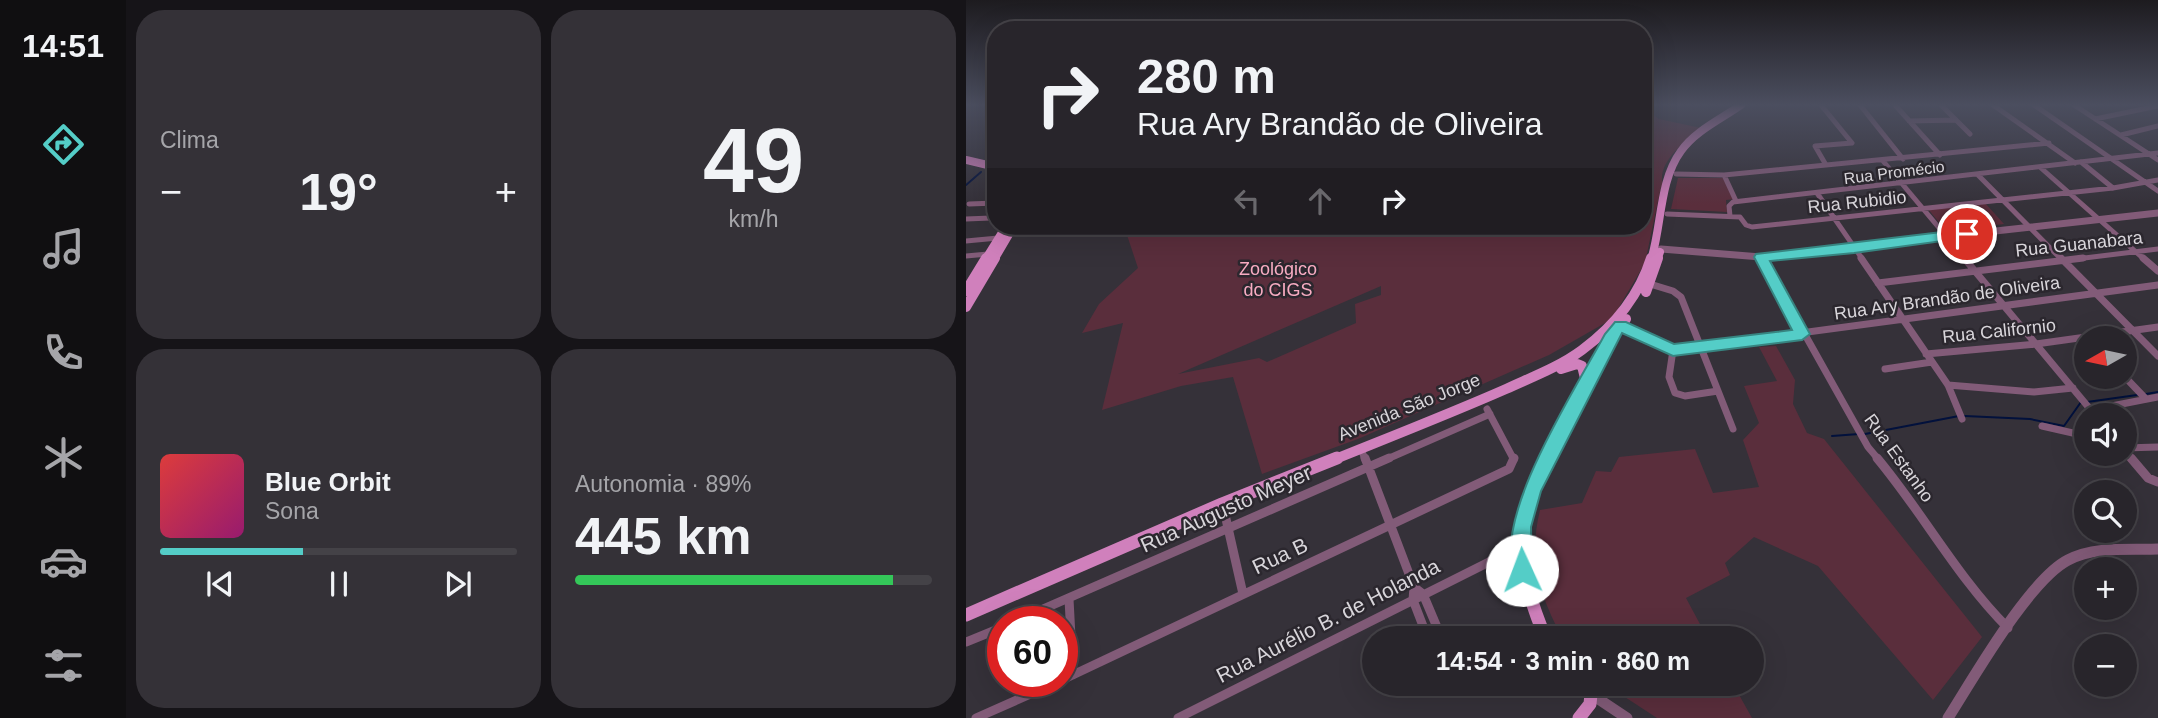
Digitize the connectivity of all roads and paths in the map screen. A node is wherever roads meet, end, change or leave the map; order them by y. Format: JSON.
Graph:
{"nodes":[{"id":1,"x":1693,"y":139,"type":"edge"},
{"id":2,"x":1702,"y":139,"type":"edge"},
{"id":3,"x":1848,"y":139,"type":"edge"},
{"id":4,"x":1887,"y":139,"type":"edge"},
{"id":5,"x":1925,"y":139,"type":"edge"},
{"id":6,"x":2042,"y":139,"type":"edge"},
{"id":7,"x":2083,"y":139,"type":"edge"},
{"id":8,"x":2126,"y":139,"type":"edge"},
{"id":9,"x":2049,"y":143,"type":"junction"},
{"id":10,"x":2158,"y":153,"type":"edge"},
{"id":11,"x":2150,"y":154,"type":"junction"},
{"id":12,"x":1940,"y":155,"type":"junction"},
{"id":13,"x":1903,"y":159,"type":"junction"},
{"id":14,"x":2113,"y":159,"type":"junction"},
{"id":15,"x":966,"y":160,"type":"edge"},
{"id":16,"x":2158,"y":160,"type":"edge"},
{"id":17,"x":1883,"y":161,"type":"junction"},
{"id":18,"x":2078,"y":163,"type":"junction"},
{"id":19,"x":1826,"y":165,"type":"junction"},
{"id":20,"x":987,"y":166,"type":"edge"},
{"id":21,"x":966,"y":167,"type":"edge"},
{"id":22,"x":2041,"y":167,"type":"junction"},
{"id":23,"x":987,"y":168,"type":"edge"},
{"id":24,"x":1676,"y":174,"type":"junction"},
{"id":25,"x":1724,"y":175,"type":"junction"},
{"id":26,"x":1978,"y":175,"type":"junction"},
{"id":27,"x":2158,"y":180,"type":"edge"},
{"id":28,"x":2147,"y":183,"type":"junction"},
{"id":29,"x":1903,"y":184,"type":"junction"},
{"id":30,"x":2113,"y":188,"type":"junction"},
{"id":31,"x":2158,"y":191,"type":"edge"},
{"id":32,"x":2068,"y":192,"type":"junction"},
{"id":33,"x":1817,"y":193,"type":"junction"},
{"id":34,"x":2004,"y":200,"type":"junction"},
{"id":35,"x":1736,"y":201,"type":"junction"},
{"id":36,"x":969,"y":204,"type":"dead end"},
{"id":37,"x":987,"y":205,"type":"edge"},
{"id":38,"x":1923,"y":209,"type":"junction"},
{"id":39,"x":2158,"y":213,"type":"edge"},
{"id":40,"x":1667,"y":214,"type":"junction"},
{"id":41,"x":1730,"y":216,"type":"junction"},
{"id":42,"x":987,"y":217,"type":"edge"},
{"id":43,"x":966,"y":219,"type":"edge"},
{"id":44,"x":2099,"y":219,"type":"junction"},
{"id":45,"x":1835,"y":220,"type":"junction"},
{"id":46,"x":2030,"y":227,"type":"junction"},
{"id":47,"x":1001,"y":235,"type":"edge"},
{"id":48,"x":1009,"y":235,"type":"edge"},
{"id":49,"x":1946,"y":236,"type":"junction"},
{"id":50,"x":999,"y":238,"type":"junction"},
{"id":51,"x":966,"y":241,"type":"edge"},
{"id":52,"x":1661,"y":249,"type":"junction"},
{"id":53,"x":1854,"y":249,"type":"junction"},
{"id":54,"x":2158,"y":249,"type":"edge"},
{"id":55,"x":2136,"y":252,"type":"junction"},
{"id":56,"x":988,"y":254,"type":"junction"},
{"id":57,"x":966,"y":256,"type":"edge"},
{"id":58,"x":1761,"y":257,"type":"junction"},
{"id":59,"x":2062,"y":260,"type":"junction"},
{"id":60,"x":1975,"y":270,"type":"junction"},
{"id":61,"x":2158,"y":271,"type":"edge"},
{"id":62,"x":1878,"y":283,"type":"junction"},
{"id":63,"x":1650,"y":284,"type":"junction"},
{"id":64,"x":2158,"y":285,"type":"edge"},
{"id":65,"x":966,"y":291,"type":"edge"},
{"id":66,"x":2096,"y":293,"type":"junction"},
{"id":67,"x":2005,"y":306,"type":"junction"},
{"id":68,"x":966,"y":307,"type":"edge"},
{"id":69,"x":1903,"y":320,"type":"junction"},
{"id":70,"x":2129,"y":326,"type":"edge"},
{"id":71,"x":2158,"y":327,"type":"edge"},
{"id":72,"x":1617,"y":330,"type":"junction"},
{"id":73,"x":2137,"y":330,"type":"edge"},
{"id":74,"x":1802,"y":334,"type":"junction"},
{"id":75,"x":2137,"y":334,"type":"edge"},
{"id":76,"x":2074,"y":339,"type":"edge"},
{"id":77,"x":2036,"y":344,"type":"junction"},
{"id":78,"x":1702,"y":347,"type":"junction"},
{"id":79,"x":1673,"y":350,"type":"junction"},
{"id":80,"x":1926,"y":354,"type":"junction"},
{"id":81,"x":2158,"y":356,"type":"edge"},
{"id":82,"x":1932,"y":362,"type":"junction"},
{"id":83,"x":1885,"y":369,"type":"dead end"},
{"id":84,"x":1586,"y":385,"type":"junction"},
{"id":85,"x":1948,"y":386,"type":"junction"},
{"id":86,"x":2073,"y":388,"type":"junction"},
{"id":87,"x":2136,"y":389,"type":"edge"},
{"id":88,"x":1718,"y":391,"type":"junction"},
{"id":89,"x":2158,"y":397,"type":"edge"},
{"id":90,"x":2146,"y":399,"type":"junction"},
{"id":91,"x":2086,"y":403,"type":"edge"},
{"id":92,"x":2130,"y":403,"type":"edge"},
{"id":93,"x":1962,"y":419,"type":"dead end"},
{"id":94,"x":2042,"y":426,"type":"dead end"},
{"id":95,"x":1733,"y":429,"type":"dead end"},
{"id":96,"x":2074,"y":433,"type":"edge"},
{"id":97,"x":2158,"y":447,"type":"edge"},
{"id":98,"x":2137,"y":448,"type":"edge"},
{"id":99,"x":1362,"y":451,"type":"junction"},
{"id":100,"x":1331,"y":459,"type":"junction"},
{"id":101,"x":2137,"y":465,"type":"edge"},
{"id":102,"x":1513,"y":466,"type":"joint"},
{"id":103,"x":1368,"y":468,"type":"junction"},
{"id":104,"x":2158,"y":482,"type":"edge"},
{"id":105,"x":1228,"y":524,"type":"junction"},
{"id":106,"x":1391,"y":526,"type":"junction"},
{"id":107,"x":2158,"y":549,"type":"edge"},
{"id":108,"x":1495,"y":559,"type":"dead end"},
{"id":109,"x":1414,"y":586,"type":"junction"},
{"id":110,"x":1243,"y":594,"type":"junction"},
{"id":111,"x":1423,"y":594,"type":"junction"},
{"id":112,"x":1069,"y":599,"type":"junction"},
{"id":113,"x":1413,"y":600,"type":"junction"},
{"id":114,"x":1052,"y":606,"type":"edge"},
{"id":115,"x":1069,"y":606,"type":"edge"},
{"id":116,"x":966,"y":616,"type":"edge"},
{"id":117,"x":1423,"y":626,"type":"edge"},
{"id":118,"x":1437,"y":626,"type":"edge"},
{"id":119,"x":1541,"y":626,"type":"edge"},
{"id":120,"x":2008,"y":629,"type":"junction"},
{"id":121,"x":987,"y":633,"type":"edge"},
{"id":122,"x":966,"y":642,"type":"edge"},
{"id":123,"x":1078,"y":673,"type":"edge"},
{"id":124,"x":1588,"y":696,"type":"edge"},
{"id":125,"x":1596,"y":696,"type":"edge"},
{"id":126,"x":1023,"y":697,"type":"edge"},
{"id":127,"x":976,"y":718,"type":"edge"},
{"id":128,"x":1178,"y":718,"type":"edge"},
{"id":129,"x":1579,"y":718,"type":"edge"},
{"id":130,"x":1624,"y":718,"type":"edge"},
{"id":131,"x":1948,"y":718,"type":"edge"}],
"edges":[{"from":1,"to":100,"type":"main road","name":"Avenida São Jorge"},
{"from":2,"to":24,"type":"main road"},
{"from":3,"to":19,"type":"street"},
{"from":4,"to":13,"type":"street"},
{"from":5,"to":12,"type":"street"},
{"from":6,"to":9,"type":"street"},
{"from":7,"to":14,"type":"street"},
{"from":8,"to":11,"type":"street"},
{"from":9,"to":12,"type":"street"},
{"from":9,"to":18,"type":"street"},
{"from":10,"to":11,"type":"street","name":"Rua Promécio"},
{"from":11,"to":14,"type":"street","name":"Rua Promécio"},
{"from":11,"to":16,"type":"street"},
{"from":12,"to":13,"type":"street"},
{"from":13,"to":17,"type":"street"},
{"from":14,"to":18,"type":"street","name":"Rua Promécio"},
{"from":14,"to":28,"type":"street"},
{"from":15,"to":20,"type":"main road"},
{"from":17,"to":19,"type":"street"},
{"from":17,"to":29,"type":"street"},
{"from":18,"to":22,"type":"street","name":"Rua Promécio"},
{"from":18,"to":30,"type":"street"},
{"from":19,"to":25,"type":"street"},
{"from":21,"to":23,"type":"main road"},
{"from":22,"to":26,"type":"street","name":"Rua Promécio"},
{"from":22,"to":32,"type":"street"},
{"from":24,"to":25,"type":"street"},
{"from":24,"to":40,"type":"main road"},
{"from":25,"to":35,"type":"street"},
{"from":26,"to":29,"type":"street","name":"Rua Promécio"},
{"from":26,"to":34,"type":"street"},
{"from":27,"to":28,"type":"street","name":"Rua Rubidio"},
{"from":28,"to":30,"type":"street","name":"Rua Rubidio"},
{"from":28,"to":31,"type":"street"},
{"from":29,"to":33,"type":"street","name":"Rua Promécio"},
{"from":29,"to":38,"type":"street"},
{"from":30,"to":32,"type":"street","name":"Rua Rubidio"},
{"from":32,"to":34,"type":"street","name":"Rua Rubidio"},
{"from":32,"to":44,"type":"street"},
{"from":33,"to":35,"type":"street","name":"Rua Promécio"},
{"from":33,"to":45,"type":"street"},
{"from":34,"to":38,"type":"street","name":"Rua Rubidio"},
{"from":34,"to":46,"type":"street"},
{"from":35,"to":41,"type":"street"},
{"from":36,"to":37,"type":"street"},
{"from":38,"to":45,"type":"street","name":"Rua Rubidio"},
{"from":38,"to":49,"type":"street"},
{"from":39,"to":44,"type":"street"},
{"from":40,"to":41,"type":"street","name":"Rua Rubidio"},
{"from":40,"to":52,"type":"main road"},
{"from":41,"to":45,"type":"street","name":"Rua Rubidio"},
{"from":42,"to":43,"type":"street"},
{"from":44,"to":46,"type":"street"},
{"from":44,"to":55,"type":"street"},
{"from":45,"to":53,"type":"street"},
{"from":46,"to":49,"type":"street"},
{"from":46,"to":59,"type":"street"},
{"from":47,"to":50,"type":"main road"},
{"from":48,"to":68,"type":"main road"},
{"from":49,"to":53,"type":"street"},
{"from":49,"to":60,"type":"street"},
{"from":50,"to":51,"type":"street"},
{"from":50,"to":56,"type":"main road"},
{"from":52,"to":58,"type":"street"},
{"from":52,"to":63,"type":"main road"},
{"from":53,"to":58,"type":"street"},
{"from":53,"to":62,"type":"street"},
{"from":54,"to":55,"type":"street","name":"Rua Guanabara"},
{"from":55,"to":59,"type":"street","name":"Rua Guanabara"},
{"from":55,"to":61,"type":"street"},
{"from":56,"to":57,"type":"street"},
{"from":56,"to":65,"type":"main road"},
{"from":58,"to":74,"type":"street","name":"Rua Estanho"},
{"from":59,"to":60,"type":"street","name":"Rua Guanabara"},
{"from":59,"to":66,"type":"street"},
{"from":60,"to":62,"type":"street","name":"Rua Guanabara"},
{"from":60,"to":67,"type":"street"},
{"from":62,"to":69,"type":"street"},
{"from":63,"to":72,"type":"main road"},
{"from":63,"to":78,"type":"street"},
{"from":64,"to":66,"type":"street","name":"Rua Ary Brandão de Oliveira"},
{"from":66,"to":67,"type":"street","name":"Rua Ary Brandão de Oliveira"},
{"from":66,"to":70,"type":"street"},
{"from":67,"to":69,"type":"street","name":"Rua Ary Brandão de Oliveira"},
{"from":67,"to":77,"type":"street"},
{"from":69,"to":74,"type":"street","name":"Rua Ary Brandão de Oliveira"},
{"from":69,"to":80,"type":"street"},
{"from":71,"to":73,"type":"street","name":"Rua Californio"},
{"from":72,"to":79,"type":"street"},
{"from":72,"to":84,"type":"main road"},
{"from":74,"to":78,"type":"street","name":"Rua Ary Brandão de Oliveira"},
{"from":74,"to":120,"type":"street","name":"Rua Estanho"},
{"from":75,"to":81,"type":"street"},
{"from":76,"to":77,"type":"street","name":"Rua Californio"},
{"from":77,"to":80,"type":"street","name":"Rua Californio"},
{"from":77,"to":86,"type":"street"},
{"from":78,"to":79,"type":"street","name":"Rua Ary Brandão de Oliveira"},
{"from":78,"to":88,"type":"street"},
{"from":79,"to":88,"type":"street"},
{"from":80,"to":82,"type":"street"},
{"from":82,"to":83,"type":"street"},
{"from":82,"to":85,"type":"street"},
{"from":84,"to":99,"type":"main road"},
{"from":84,"to":119,"type":"main road"},
{"from":85,"to":86,"type":"street"},
{"from":85,"to":93,"type":"street"},
{"from":86,"to":91,"type":"street"},
{"from":87,"to":90,"type":"street"},
{"from":88,"to":95,"type":"street"},
{"from":89,"to":90,"type":"street"},
{"from":90,"to":92,"type":"street"},
{"from":94,"to":96,"type":"street"},
{"from":97,"to":98,"type":"street"},
{"from":99,"to":100,"type":"main road"},
{"from":99,"to":103,"type":"street"},
{"from":100,"to":116,"type":"main road","name":"Avenida São Jorge"},
{"from":101,"to":104,"type":"street"},
{"from":102,"to":103,"type":"street","name":"Rua Augusto Meyer"},
{"from":102,"to":106,"type":"street","name":"Rua B"},
{"from":103,"to":105,"type":"street","name":"Rua Augusto Meyer"},
{"from":103,"to":106,"type":"street"},
{"from":105,"to":110,"type":"street"},
{"from":105,"to":112,"type":"street","name":"Rua Augusto Meyer"},
{"from":106,"to":109,"type":"street"},
{"from":106,"to":110,"type":"street","name":"Rua B"},
{"from":107,"to":120,"type":"street"},
{"from":108,"to":111,"type":"street","name":"Rua Aurélio B. de Holanda"},
{"from":109,"to":111,"type":"street"},
{"from":109,"to":113,"type":"street"},
{"from":110,"to":123,"type":"street","name":"Rua B"},
{"from":111,"to":113,"type":"street","name":"Rua Aurélio B. de Holanda"},
{"from":111,"to":118,"type":"street"},
{"from":112,"to":114,"type":"street","name":"Rua Augusto Meyer"},
{"from":112,"to":115,"type":"street"},
{"from":113,"to":117,"type":"street"},
{"from":113,"to":128,"type":"street","name":"Rua Aurélio B. de Holanda"},
{"from":120,"to":131,"type":"street"},
{"from":121,"to":122,"type":"street"},
{"from":124,"to":129,"type":"main road"},
{"from":125,"to":130,"type":"street"},
{"from":126,"to":127,"type":"street","name":"Rua B"}]}
